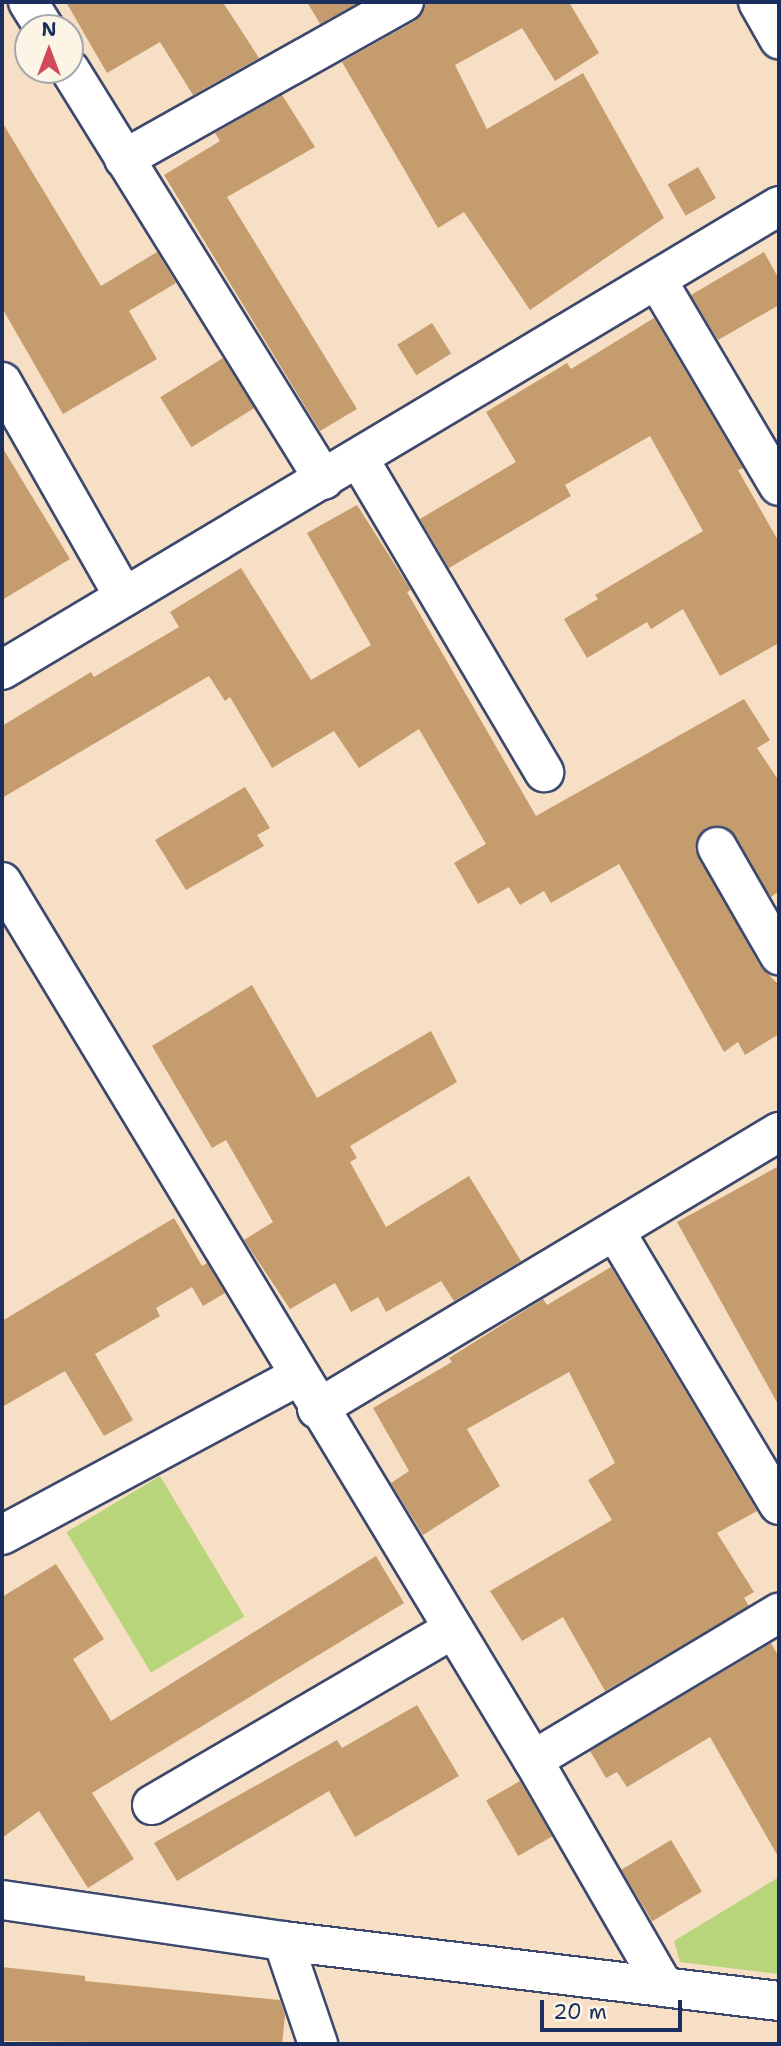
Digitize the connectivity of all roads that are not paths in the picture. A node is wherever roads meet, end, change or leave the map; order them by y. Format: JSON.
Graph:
{"nodes":[{"id":1,"x":404,"y":2,"type":"edge"},
{"id":2,"x":758,"y":2,"type":"edge"},
{"id":3,"x":779,"y":39,"type":"edge"},
{"id":4,"x":78,"y":84,"type":"edge"},
{"id":5,"x":124,"y":159,"type":"junction"},
{"id":6,"x":779,"y":206,"type":"edge"},
{"id":7,"x":657,"y":280,"type":"junction"},
{"id":8,"x":2,"y":382,"type":"edge"},
{"id":9,"x":359,"y":459,"type":"junction"},
{"id":10,"x":324,"y":480,"type":"junction"},
{"id":11,"x":779,"y":486,"type":"edge"},
{"id":12,"x":124,"y":597,"type":"junction"},
{"id":13,"x":2,"y":670,"type":"edge"},
{"id":14,"x":544,"y":772,"type":"dead end"},
{"id":15,"x":718,"y":847,"type":"dead end"},
{"id":16,"x":2,"y":882,"type":"edge"},
{"id":17,"x":779,"y":955,"type":"edge"},
{"id":18,"x":779,"y":1132,"type":"edge"},
{"id":19,"x":615,"y":1231,"type":"junction"},
{"id":20,"x":298,"y":1376,"type":"junction"},
{"id":21,"x":317,"y":1409,"type":"junction"},
{"id":22,"x":779,"y":1505,"type":"edge"},
{"id":23,"x":2,"y":1535,"type":"edge"},
{"id":24,"x":779,"y":1613,"type":"edge"},
{"id":25,"x":453,"y":1629,"type":"junction"},
{"id":26,"x":533,"y":1760,"type":"junction"},
{"id":27,"x":152,"y":1805,"type":"dead end"},
{"id":28,"x":2,"y":1900,"type":"edge"},
{"id":29,"x":283,"y":1941,"type":"junction"},
{"id":30,"x":664,"y":1987,"type":"junction"},
{"id":31,"x":779,"y":2001,"type":"edge"},
{"id":32,"x":318,"y":2044,"type":"edge"}],
"edges":[{"from":1,"to":5,"type":"street"},
{"from":2,"to":3,"type":"street"},
{"from":4,"to":5,"type":"street"},
{"from":5,"to":10,"type":"street"},
{"from":6,"to":7,"type":"street"},
{"from":7,"to":9,"type":"street"},
{"from":7,"to":11,"type":"street"},
{"from":8,"to":12,"type":"street"},
{"from":9,"to":10,"type":"street"},
{"from":9,"to":14,"type":"street"},
{"from":10,"to":12,"type":"street"},
{"from":12,"to":13,"type":"street"},
{"from":15,"to":17,"type":"street"},
{"from":16,"to":20,"type":"street"},
{"from":18,"to":19,"type":"street"},
{"from":19,"to":21,"type":"street"},
{"from":19,"to":22,"type":"street"},
{"from":20,"to":21,"type":"street"},
{"from":20,"to":23,"type":"street"},
{"from":21,"to":25,"type":"street"},
{"from":24,"to":26,"type":"street"},
{"from":25,"to":26,"type":"street"},
{"from":25,"to":27,"type":"street"},
{"from":26,"to":30,"type":"street"},
{"from":28,"to":29,"type":"street"},
{"from":29,"to":30,"type":"street"},
{"from":29,"to":32,"type":"street"},
{"from":30,"to":31,"type":"street"}]}
